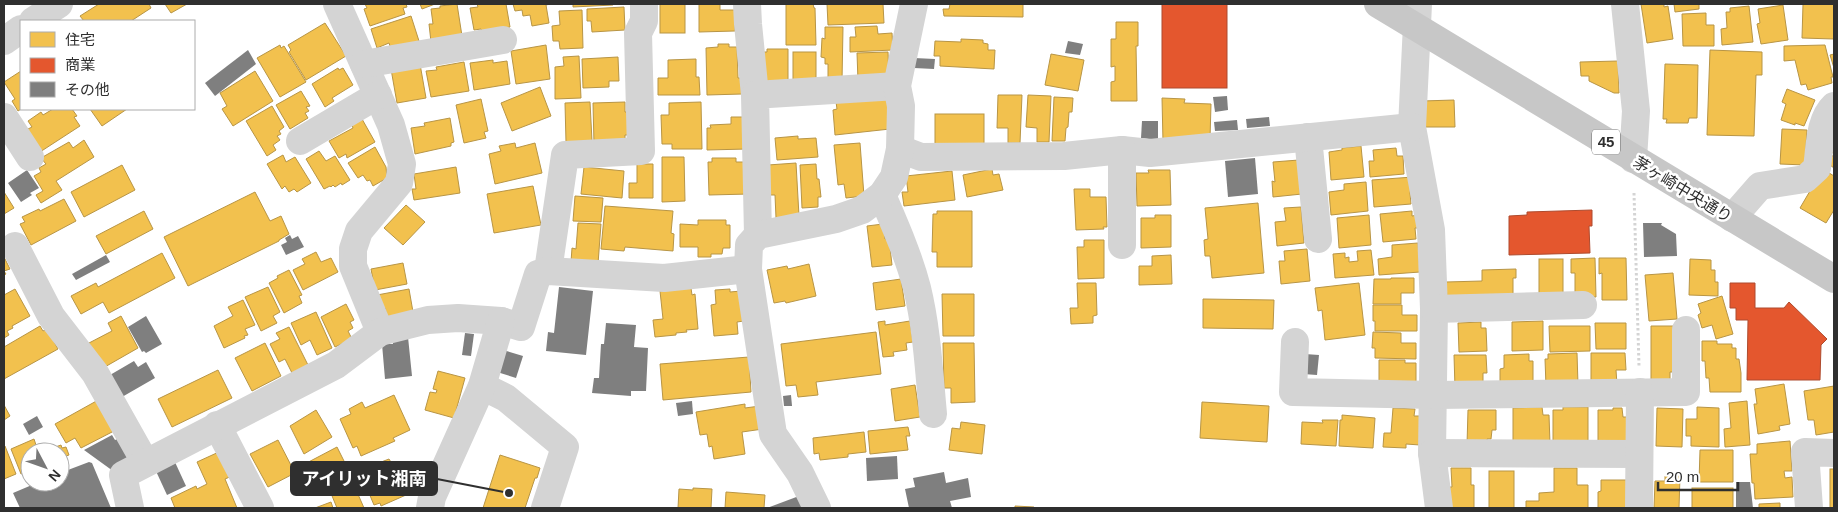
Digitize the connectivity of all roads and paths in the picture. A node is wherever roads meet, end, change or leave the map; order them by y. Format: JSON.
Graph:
{"nodes":[{"id":1,"x":59,"y":4,"type":"edge"},
{"id":2,"x":337,"y":4,"type":"edge"},
{"id":3,"x":644,"y":4,"type":"edge"},
{"id":4,"x":748,"y":4,"type":"edge"},
{"id":5,"x":914,"y":4,"type":"edge"},
{"id":6,"x":1378,"y":4,"type":"edge"},
{"id":7,"x":1625,"y":4,"type":"edge"},
{"id":8,"x":1418,"y":16,"type":"edge"},
{"id":9,"x":35,"y":20,"type":"edge"},
{"id":10,"x":20,"y":30,"type":"edge"},
{"id":11,"x":503,"y":40,"type":"dead end"},
{"id":12,"x":4,"y":41,"type":"edge"},
{"id":13,"x":364,"y":64,"type":"junction"},
{"id":14,"x":897,"y":86,"type":"junction"},
{"id":15,"x":378,"y":95,"type":"junction"},
{"id":16,"x":755,"y":95,"type":"junction"},
{"id":17,"x":1834,"y":106,"type":"edge"},
{"id":18,"x":4,"y":116,"type":"edge"},
{"id":19,"x":1412,"y":127,"type":"junction"},
{"id":20,"x":1308,"y":138,"type":"junction"},
{"id":21,"x":300,"y":141,"type":"dead end"},
{"id":22,"x":900,"y":149,"type":"junction"},
{"id":23,"x":1122,"y":150,"type":"junction"},
{"id":24,"x":30,"y":157,"type":"dead end"},
{"id":25,"x":1633,"y":159,"type":"junction"},
{"id":26,"x":1634,"y":193,"type":"dead end"},
{"id":27,"x":882,"y":195,"type":"junction"},
{"id":28,"x":1732,"y":218,"type":"junction"},
{"id":29,"x":758,"y":235,"type":"junction"},
{"id":30,"x":1318,"y":239,"type":"dead end"},
{"id":31,"x":1122,"y":245,"type":"dead end"},
{"id":32,"x":27,"y":252,"type":"dead end"},
{"id":33,"x":748,"y":269,"type":"junction"},
{"id":34,"x":548,"y":271,"type":"junction"},
{"id":35,"x":1834,"y":280,"type":"edge"},
{"id":36,"x":1584,"y":305,"type":"dead end"},
{"id":37,"x":1434,"y":309,"type":"junction"},
{"id":38,"x":501,"y":322,"type":"junction"},
{"id":39,"x":1686,"y":330,"type":"dead end"},
{"id":40,"x":380,"y":332,"type":"junction"},
{"id":41,"x":1295,"y":342,"type":"dead end"},
{"id":42,"x":482,"y":386,"type":"junction"},
{"id":43,"x":1640,"y":392,"type":"junction"},
{"id":44,"x":1434,"y":395,"type":"junction"},
{"id":45,"x":933,"y":414,"type":"dead end"},
{"id":46,"x":217,"y":425,"type":"junction"},
{"id":47,"x":1834,"y":452,"type":"edge"},
{"id":48,"x":1432,"y":453,"type":"junction"},
{"id":49,"x":1638,"y":454,"type":"junction"},
{"id":50,"x":145,"y":462,"type":"junction"},
{"id":51,"x":130,"y":508,"type":"edge"},
{"id":52,"x":260,"y":508,"type":"edge"},
{"id":53,"x":430,"y":508,"type":"edge"},
{"id":54,"x":545,"y":508,"type":"edge"},
{"id":55,"x":817,"y":508,"type":"edge"},
{"id":56,"x":1439,"y":508,"type":"edge"},
{"id":57,"x":1639,"y":508,"type":"edge"},
{"id":58,"x":1809,"y":508,"type":"edge"}],
"edges":[{"from":1,"to":9,"type":"street"},
{"from":2,"to":13,"type":"street"},
{"from":3,"to":34,"type":"street"},
{"from":4,"to":16,"type":"street"},
{"from":5,"to":14,"type":"street"},
{"from":6,"to":8,"type":"main road","name":"茅ヶ崎中央通り","number":"45"},
{"from":7,"to":25,"type":"street"},
{"from":8,"to":19,"type":"street"},
{"from":8,"to":25,"type":"main road","name":"茅ヶ崎中央通り","number":"45"},
{"from":10,"to":12,"type":"street"},
{"from":11,"to":13,"type":"street"},
{"from":13,"to":15,"type":"street"},
{"from":14,"to":16,"type":"street"},
{"from":14,"to":22,"type":"street"},
{"from":15,"to":21,"type":"street"},
{"from":15,"to":40,"type":"street"},
{"from":16,"to":29,"type":"street"},
{"from":17,"to":28,"type":"street"},
{"from":18,"to":24,"type":"street"},
{"from":19,"to":20,"type":"street"},
{"from":19,"to":37,"type":"street"},
{"from":20,"to":23,"type":"street"},
{"from":20,"to":30,"type":"street"},
{"from":22,"to":23,"type":"street"},
{"from":22,"to":27,"type":"street"},
{"from":23,"to":31,"type":"street"},
{"from":25,"to":28,"type":"main road","name":"茅ヶ崎中央通り","number":"45"},
{"from":26,"to":43,"type":"path"},
{"from":27,"to":29,"type":"street"},
{"from":27,"to":45,"type":"street"},
{"from":28,"to":35,"type":"main road","name":"茅ヶ崎中央通り","number":"45"},
{"from":29,"to":33,"type":"street"},
{"from":32,"to":50,"type":"street"},
{"from":33,"to":34,"type":"street"},
{"from":33,"to":55,"type":"street"},
{"from":34,"to":38,"type":"street"},
{"from":36,"to":37,"type":"street"},
{"from":37,"to":44,"type":"street"},
{"from":38,"to":40,"type":"street"},
{"from":38,"to":42,"type":"street"},
{"from":39,"to":43,"type":"street"},
{"from":40,"to":46,"type":"street"},
{"from":41,"to":44,"type":"street"},
{"from":42,"to":53,"type":"street"},
{"from":42,"to":54,"type":"street"},
{"from":43,"to":44,"type":"street"},
{"from":43,"to":49,"type":"street"},
{"from":44,"to":48,"type":"street"},
{"from":46,"to":50,"type":"street"},
{"from":46,"to":52,"type":"street"},
{"from":47,"to":58,"type":"street"},
{"from":48,"to":49,"type":"street"},
{"from":48,"to":56,"type":"street"},
{"from":49,"to":57,"type":"street"},
{"from":50,"to":51,"type":"street"}]}
